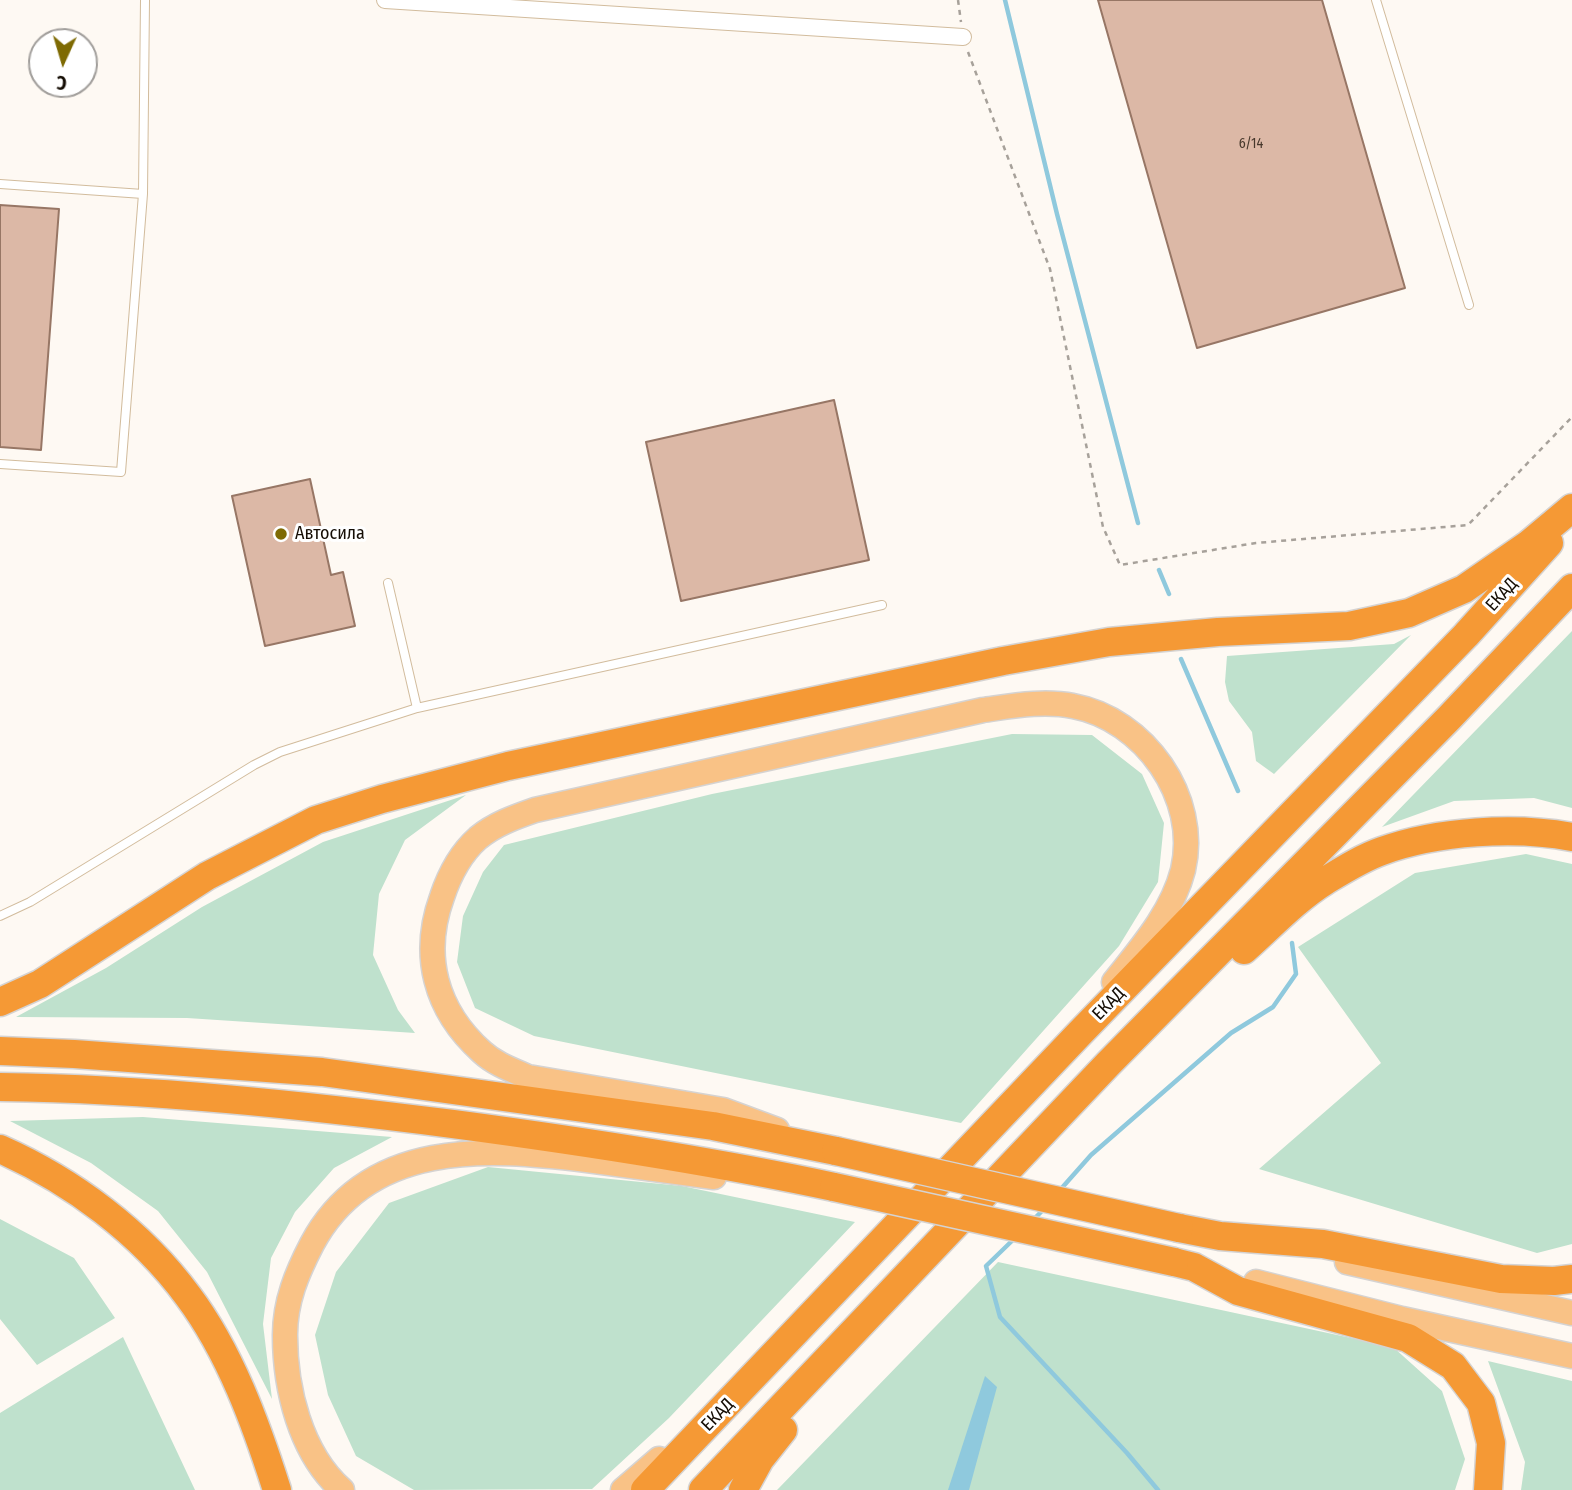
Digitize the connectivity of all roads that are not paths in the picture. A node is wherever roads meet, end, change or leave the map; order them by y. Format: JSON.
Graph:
{"nodes":[{"id":1,"x":145,"y":0,"type":"edge"},
{"id":2,"x":385,"y":0,"type":"edge"},
{"id":3,"x":1376,"y":0,"type":"edge"},
{"id":4,"x":963,"y":37,"type":"road end"},
{"id":5,"x":0,"y":184,"type":"edge"},
{"id":6,"x":143,"y":194,"type":"junction"},
{"id":7,"x":1469,"y":305,"type":"dead end"},
{"id":8,"x":0,"y":464,"type":"edge"},
{"id":9,"x":1572,"y":508,"type":"edge"},
{"id":10,"x":1572,"y":518,"type":"edge"},
{"id":11,"x":388,"y":583,"type":"dead end"},
{"id":12,"x":1572,"y":588,"type":"edge"},
{"id":13,"x":882,"y":605,"type":"dead end"},
{"id":14,"x":417,"y":708,"type":"junction"},
{"id":15,"x":1572,"y":837,"type":"edge"},
{"id":16,"x":0,"y":916,"type":"edge"},
{"id":17,"x":0,"y":1002,"type":"edge"},
{"id":18,"x":1080,"y":1033,"type":"junction"},
{"id":19,"x":0,"y":1051,"type":"edge"},
{"id":20,"x":1108,"y":1064,"type":"junction"},
{"id":21,"x":0,"y":1087,"type":"edge"},
{"id":22,"x":809,"y":1145,"type":"junction"},
{"id":23,"x":0,"y":1149,"type":"edge"},
{"id":24,"x":789,"y":1177,"type":"junction"},
{"id":25,"x":1220,"y":1236,"type":"junction"},
{"id":26,"x":1184,"y":1265,"type":"junction"},
{"id":27,"x":1572,"y":1279,"type":"edge"},
{"id":28,"x":879,"y":1306,"type":"junction"},
{"id":29,"x":1572,"y":1313,"type":"edge"},
{"id":30,"x":1572,"y":1356,"type":"edge"},
{"id":31,"x":704,"y":1430,"type":"junction"},
{"id":32,"x":277,"y":1490,"type":"edge"},
{"id":33,"x":342,"y":1490,"type":"edge"},
{"id":34,"x":623,"y":1490,"type":"edge"},
{"id":35,"x":645,"y":1490,"type":"edge"},
{"id":36,"x":703,"y":1490,"type":"edge"},
{"id":37,"x":743,"y":1490,"type":"edge"},
{"id":38,"x":1488,"y":1490,"type":"edge"}],
"edges":[{"from":1,"to":6,"type":"lane"},
{"from":2,"to":4,"type":"street"},
{"from":3,"to":7,"type":"lane"},
{"from":5,"to":6,"type":"lane"},
{"from":6,"to":8,"type":"lane"},
{"from":9,"to":17,"type":"highway"},
{"from":10,"to":18,"type":"highway","name":"ЕКАД"},
{"from":11,"to":14,"type":"lane"},
{"from":12,"to":20,"type":"highway"},
{"from":13,"to":14,"type":"lane"},
{"from":14,"to":16,"type":"lane"},
{"from":15,"to":20,"type":"highway"},
{"from":18,"to":22,"type":"main road"},
{"from":18,"to":31,"type":"highway","name":"ЕКАД"},
{"from":19,"to":22,"type":"highway"},
{"from":20,"to":28,"type":"highway"},
{"from":21,"to":24,"type":"highway"},
{"from":22,"to":25,"type":"highway","bridge":true},
{"from":23,"to":32,"type":"highway"},
{"from":24,"to":26,"type":"highway","bridge":true},
{"from":24,"to":33,"type":"main road"},
{"from":25,"to":27,"type":"highway"},
{"from":25,"to":29,"type":"main road"},
{"from":26,"to":30,"type":"main road"},
{"from":26,"to":38,"type":"highway"},
{"from":28,"to":36,"type":"highway"},
{"from":28,"to":37,"type":"highway"},
{"from":31,"to":34,"type":"main road"},
{"from":31,"to":35,"type":"highway","name":"ЕКАД"}]}
